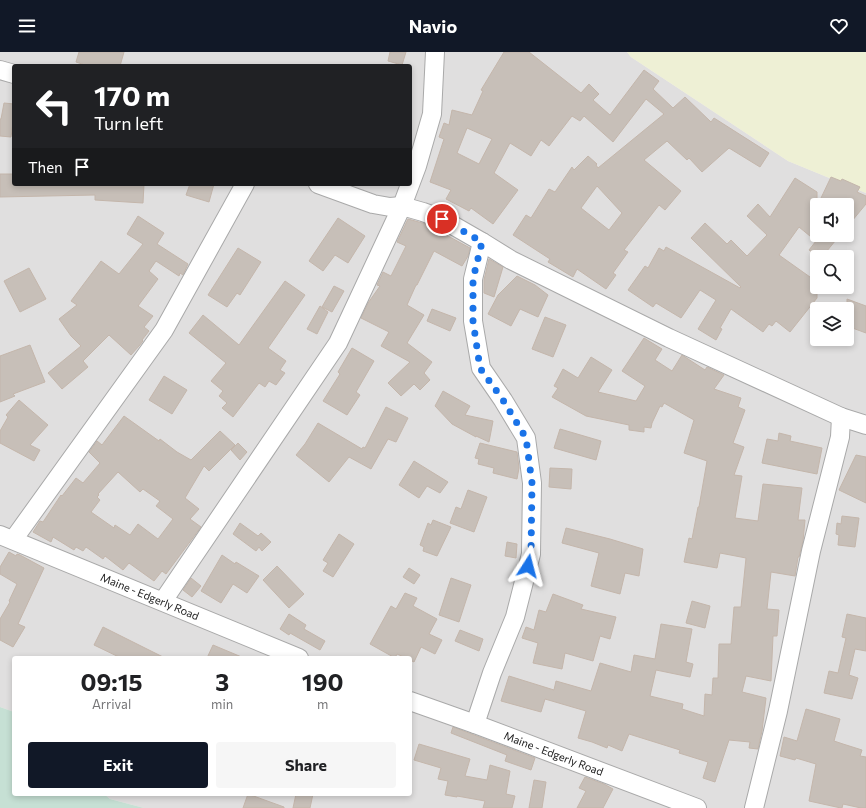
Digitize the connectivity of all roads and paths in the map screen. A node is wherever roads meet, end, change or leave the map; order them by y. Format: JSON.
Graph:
{"nodes":[{"id":1,"x":435,"y":52,"type":"edge"},
{"id":2,"x":0,"y":70,"type":"edge"},
{"id":3,"x":12,"y":73,"type":"edge"},
{"id":4,"x":412,"y":179,"type":"edge"},
{"id":5,"x":244,"y":186,"type":"edge"},
{"id":6,"x":324,"y":186,"type":"edge"},
{"id":7,"x":410,"y":186,"type":"edge"},
{"id":8,"x":402,"y":206,"type":"junction"},
{"id":9,"x":482,"y":242,"type":"junction"},
{"id":10,"x":841,"y":417,"type":"junction"},
{"id":11,"x":866,"y":425,"type":"edge"},
{"id":12,"x":7,"y":537,"type":"edge"},
{"id":13,"x":163,"y":601,"type":"junction"},
{"id":14,"x":294,"y":656,"type":"edge"},
{"id":15,"x":412,"y":702,"type":"edge"},
{"id":16,"x":475,"y":724,"type":"junction"},
{"id":17,"x":697,"y":808,"type":"edge"},
{"id":18,"x":754,"y":808,"type":"edge"}],
"edges":[{"from":1,"to":4,"type":"street"},
{"from":2,"to":3,"type":"street"},
{"from":5,"to":12,"type":"street"},
{"from":6,"to":8,"type":"street"},
{"from":7,"to":8,"type":"street"},
{"from":8,"to":9,"type":"street"},
{"from":8,"to":13,"type":"street"},
{"from":9,"to":10,"type":"street"},
{"from":9,"to":16,"type":"street"},
{"from":10,"to":11,"type":"street"},
{"from":10,"to":18,"type":"street"},
{"from":12,"to":13,"type":"street","name":"Maine - Edgerly Road"},
{"from":13,"to":14,"type":"street","name":"Maine - Edgerly Road"},
{"from":15,"to":16,"type":"street","name":"Maine - Edgerly Road"},
{"from":16,"to":17,"type":"street","name":"Maine - Edgerly Road"}]}
